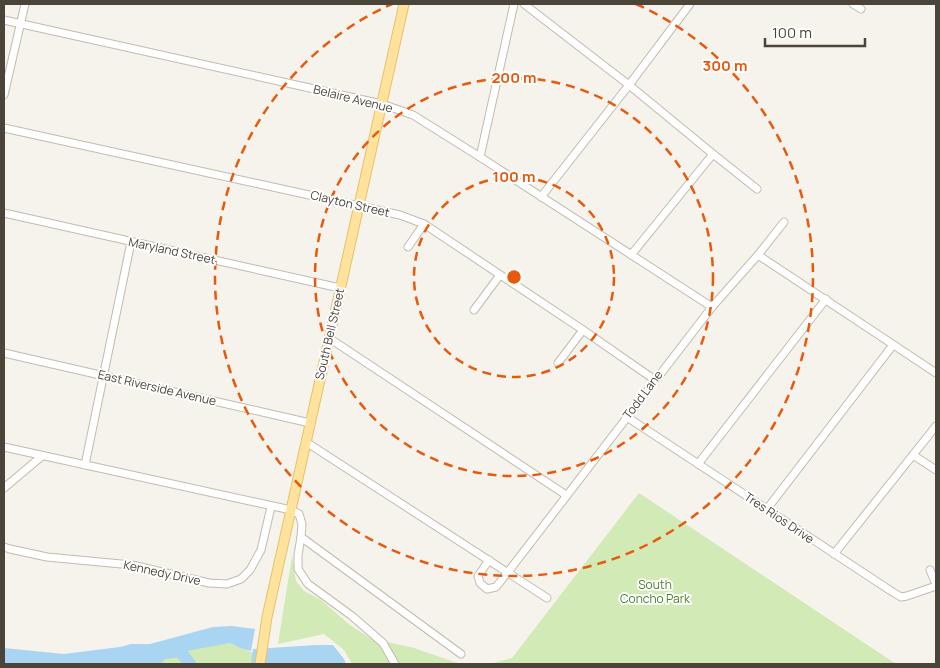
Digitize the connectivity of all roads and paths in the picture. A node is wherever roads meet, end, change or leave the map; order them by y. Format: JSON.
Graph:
{"nodes":[{"id":1,"x":25,"y":4,"type":"edge"},
{"id":2,"x":404,"y":4,"type":"edge"},
{"id":3,"x":514,"y":4,"type":"edge"},
{"id":4,"x":524,"y":4,"type":"edge"},
{"id":5,"x":690,"y":4,"type":"edge"},
{"id":6,"x":853,"y":4,"type":"edge"},
{"id":7,"x":861,"y":9,"type":"dead end"},
{"id":8,"x":4,"y":20,"type":"edge"},
{"id":9,"x":20,"y":24,"type":"junction"},
{"id":10,"x":629,"y":85,"type":"junction"},
{"id":11,"x":4,"y":94,"type":"edge"},
{"id":12,"x":382,"y":104,"type":"junction"},
{"id":13,"x":4,"y":128,"type":"edge"},
{"id":14,"x":713,"y":154,"type":"junction"},
{"id":15,"x":480,"y":157,"type":"junction"},
{"id":16,"x":757,"y":189,"type":"dead end"},
{"id":17,"x":541,"y":197,"type":"junction"},
{"id":18,"x":359,"y":206,"type":"junction"},
{"id":19,"x":4,"y":213,"type":"edge"},
{"id":20,"x":784,"y":222,"type":"dead end"},
{"id":21,"x":424,"y":224,"type":"junction"},
{"id":22,"x":131,"y":242,"type":"junction"},
{"id":23,"x":408,"y":247,"type":"dead end"},
{"id":24,"x":631,"y":255,"type":"junction"},
{"id":25,"x":758,"y":255,"type":"junction"},
{"id":26,"x":500,"y":275,"type":"junction"},
{"id":27,"x":340,"y":288,"type":"junction"},
{"id":28,"x":826,"y":299,"type":"junction"},
{"id":29,"x":712,"y":307,"type":"junction"},
{"id":30,"x":474,"y":310,"type":"dead end"},
{"id":31,"x":583,"y":330,"type":"junction"},
{"id":32,"x":329,"y":338,"type":"junction"},
{"id":33,"x":893,"y":345,"type":"junction"},
{"id":34,"x":4,"y":353,"type":"edge"},
{"id":35,"x":558,"y":363,"type":"dead end"},
{"id":36,"x":936,"y":373,"type":"edge"},
{"id":37,"x":103,"y":376,"type":"junction"},
{"id":38,"x":655,"y":380,"type":"junction"},
{"id":39,"x":627,"y":417,"type":"junction"},
{"id":40,"x":310,"y":423,"type":"junction"},
{"id":41,"x":936,"y":426,"type":"edge"},
{"id":42,"x":306,"y":442,"type":"junction"},
{"id":43,"x":4,"y":447,"type":"edge"},
{"id":44,"x":913,"y":455,"type":"junction"},
{"id":45,"x":42,"y":456,"type":"junction"},
{"id":46,"x":698,"y":464,"type":"junction"},
{"id":47,"x":84,"y":465,"type":"junction"},
{"id":48,"x":936,"y":470,"type":"edge"},
{"id":49,"x":4,"y":488,"type":"edge"},
{"id":50,"x":566,"y":495,"type":"junction"},
{"id":51,"x":271,"y":507,"type":"junction"},
{"id":52,"x":767,"y":509,"type":"junction"},
{"id":53,"x":291,"y":510,"type":"junction"},
{"id":54,"x":301,"y":537,"type":"junction"},
{"id":55,"x":4,"y":547,"type":"edge"},
{"id":56,"x":834,"y":554,"type":"junction"},
{"id":57,"x":489,"y":560,"type":"junction"},
{"id":58,"x":930,"y":570,"type":"dead end"},
{"id":59,"x":508,"y":572,"type":"junction"},
{"id":60,"x":936,"y":585,"type":"edge"},
{"id":61,"x":547,"y":598,"type":"dead end"},
{"id":62,"x":461,"y":654,"type":"dead end"},
{"id":63,"x":260,"y":664,"type":"edge"},
{"id":64,"x":395,"y":664,"type":"edge"}],
"edges":[{"from":1,"to":9,"type":"street"},
{"from":2,"to":12,"type":"main road","name":"South Bell Street"},
{"from":3,"to":15,"type":"street"},
{"from":4,"to":10,"type":"street"},
{"from":5,"to":10,"type":"street"},
{"from":6,"to":7,"type":"street"},
{"from":8,"to":9,"type":"street","name":"Belaire Avenue"},
{"from":9,"to":11,"type":"street"},
{"from":9,"to":12,"type":"street","name":"Belaire Avenue"},
{"from":10,"to":14,"type":"street"},
{"from":10,"to":17,"type":"street"},
{"from":12,"to":15,"type":"street","name":"Belaire Avenue"},
{"from":12,"to":18,"type":"main road","name":"South Bell Street"},
{"from":13,"to":18,"type":"street","name":"Clayton Street"},
{"from":14,"to":16,"type":"street"},
{"from":14,"to":24,"type":"street"},
{"from":15,"to":17,"type":"street","name":"Belaire Avenue"},
{"from":17,"to":24,"type":"street","name":"Belaire Avenue"},
{"from":18,"to":21,"type":"street","name":"Clayton Street"},
{"from":18,"to":27,"type":"main road","name":"South Bell Street"},
{"from":19,"to":22,"type":"street","name":"Maryland Street"},
{"from":20,"to":25,"type":"street","name":"Todd Lane"},
{"from":21,"to":23,"type":"street"},
{"from":21,"to":26,"type":"street","name":"Clayton Street"},
{"from":22,"to":27,"type":"street","name":"Maryland Street"},
{"from":22,"to":37,"type":"street"},
{"from":24,"to":29,"type":"street","name":"Belaire Avenue"},
{"from":25,"to":28,"type":"street"},
{"from":25,"to":29,"type":"street","name":"Todd Lane"},
{"from":26,"to":30,"type":"street"},
{"from":26,"to":31,"type":"street","name":"Clayton Street"},
{"from":27,"to":32,"type":"main road","name":"South Bell Street"},
{"from":28,"to":33,"type":"street"},
{"from":28,"to":46,"type":"street"},
{"from":29,"to":38,"type":"street","name":"Todd Lane"},
{"from":31,"to":35,"type":"street"},
{"from":31,"to":38,"type":"street","name":"Clayton Street"},
{"from":32,"to":40,"type":"main road","name":"South Bell Street"},
{"from":32,"to":50,"type":"street"},
{"from":33,"to":36,"type":"street"},
{"from":33,"to":52,"type":"street"},
{"from":34,"to":37,"type":"street","name":"East Riverside Avenue"},
{"from":37,"to":40,"type":"street","name":"East Riverside Avenue"},
{"from":37,"to":47,"type":"street"},
{"from":38,"to":39,"type":"street","name":"Todd Lane"},
{"from":39,"to":46,"type":"street","name":"Tres Rios Drive"},
{"from":39,"to":50,"type":"street","name":"Todd Lane"},
{"from":40,"to":42,"type":"main road","name":"South Bell Street"},
{"from":41,"to":44,"type":"street"},
{"from":42,"to":53,"type":"main road","name":"South Bell Street"},
{"from":42,"to":57,"type":"street"},
{"from":43,"to":45,"type":"street"},
{"from":44,"to":48,"type":"street"},
{"from":44,"to":56,"type":"street"},
{"from":45,"to":47,"type":"street"},
{"from":45,"to":49,"type":"street"},
{"from":46,"to":52,"type":"street","name":"Tres Rios Drive"},
{"from":47,"to":51,"type":"street"},
{"from":50,"to":59,"type":"street","name":"Todd Lane"},
{"from":51,"to":53,"type":"street"},
{"from":51,"to":55,"type":"street","name":"Kennedy Drive"},
{"from":52,"to":56,"type":"street","name":"Tres Rios Drive"},
{"from":53,"to":54,"type":"street"},
{"from":53,"to":63,"type":"main road","name":"South Bell Street"},
{"from":54,"to":62,"type":"street"},
{"from":54,"to":64,"type":"street"},
{"from":56,"to":60,"type":"street","name":"Tres Rios Drive"},
{"from":57,"to":59,"type":"street"},
{"from":57,"to":59,"type":"street","name":"Todd Lane"},
{"from":58,"to":60,"type":"street"},
{"from":59,"to":61,"type":"street"}]}
